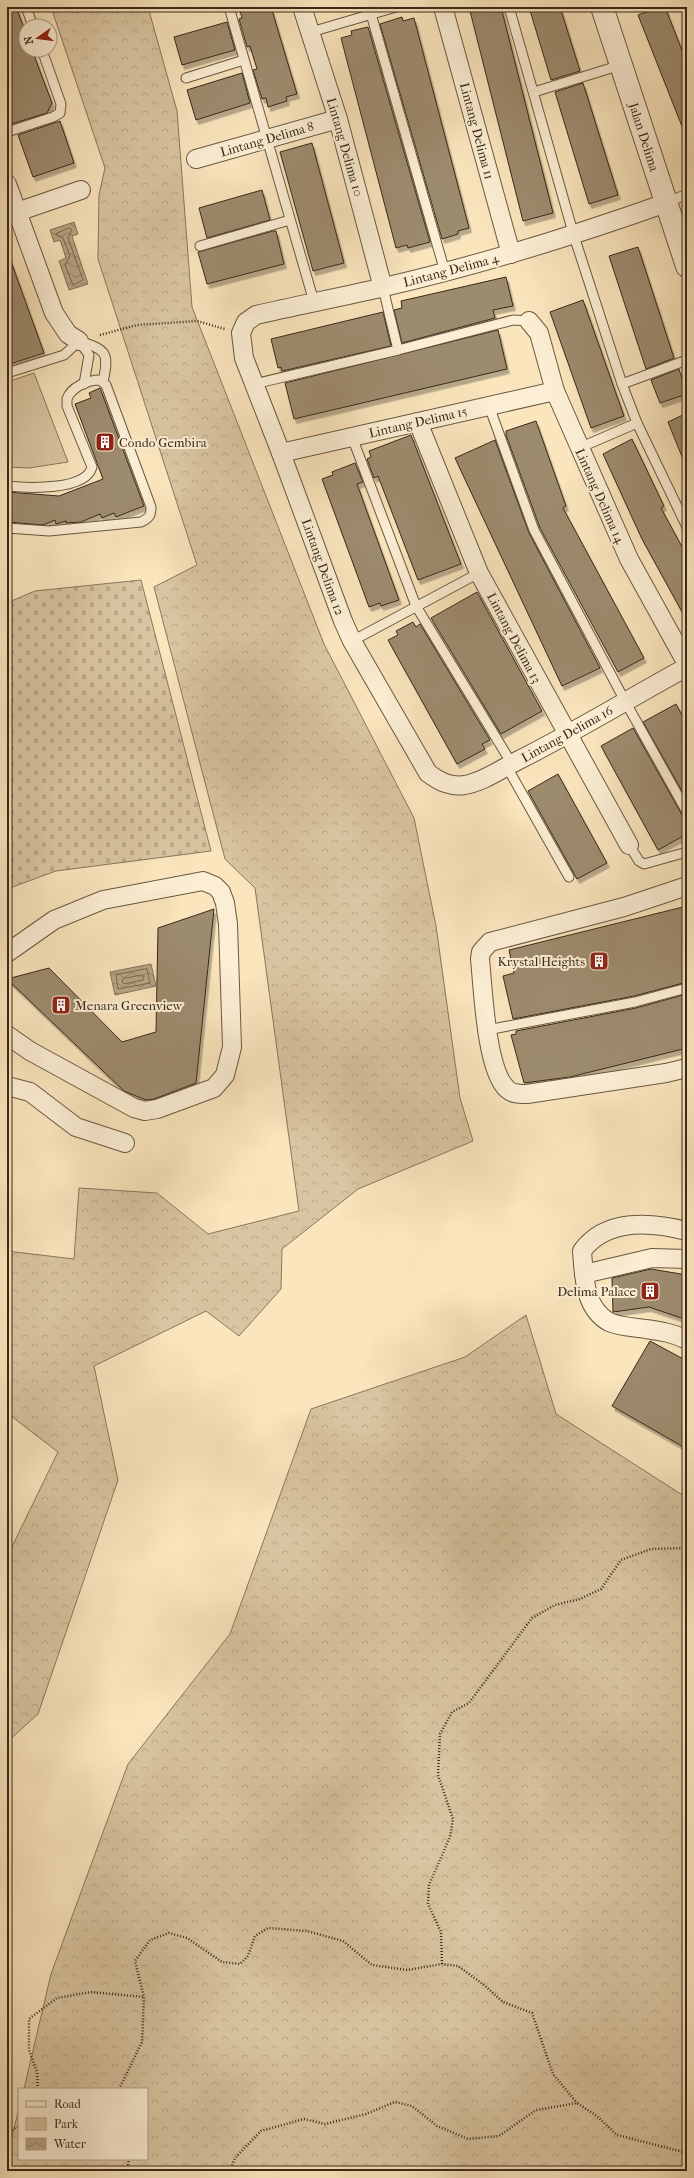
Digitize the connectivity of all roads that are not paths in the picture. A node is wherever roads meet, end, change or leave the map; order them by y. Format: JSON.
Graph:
{"nodes":[{"id":1,"x":26,"y":7,"type":"edge"},
{"id":2,"x":229,"y":7,"type":"edge"},
{"id":3,"x":302,"y":7,"type":"edge"},
{"id":4,"x":396,"y":7,"type":"edge"},
{"id":5,"x":443,"y":7,"type":"edge"},
{"id":6,"x":509,"y":7,"type":"edge"},
{"id":7,"x":602,"y":7,"type":"edge"},
{"id":8,"x":371,"y":11,"type":"edge"},
{"id":9,"x":30,"y":18,"type":"edge"},
{"id":10,"x":311,"y":32,"type":"junction"},
{"id":11,"x":45,"y":58,"type":"edge"},
{"id":12,"x":244,"y":60,"type":"junction"},
{"id":13,"x":621,"y":65,"type":"junction"},
{"id":14,"x":186,"y":78,"type":"dead end"},
{"id":15,"x":534,"y":92,"type":"junction"},
{"id":16,"x":338,"y":119,"type":"junction"},
{"id":17,"x":7,"y":132,"type":"edge"},
{"id":18,"x":267,"y":139,"type":"junction"},
{"id":19,"x":196,"y":159,"type":"dead end"},
{"id":20,"x":7,"y":186,"type":"edge"},
{"id":21,"x":80,"y":190,"type":"dead end"},
{"id":22,"x":687,"y":194,"type":"edge"},
{"id":23,"x":666,"y":203,"type":"junction"},
{"id":24,"x":17,"y":212,"type":"junction"},
{"id":25,"x":290,"y":220,"type":"junction"},
{"id":26,"x":574,"y":236,"type":"junction"},
{"id":27,"x":200,"y":246,"type":"dead end"},
{"id":28,"x":510,"y":254,"type":"junction"},
{"id":29,"x":687,"y":266,"type":"edge"},
{"id":30,"x":444,"y":272,"type":"junction"},
{"id":31,"x":384,"y":288,"type":"junction"},
{"id":32,"x":314,"y":302,"type":"junction"},
{"id":33,"x":529,"y":321,"type":"joint"},
{"id":34,"x":241,"y":333,"type":"joint"},
{"id":35,"x":79,"y":341,"type":"junction"},
{"id":36,"x":398,"y":350,"type":"junction"},
{"id":37,"x":687,"y":360,"type":"edge"},
{"id":38,"x":7,"y":373,"type":"edge"},
{"id":39,"x":103,"y":382,"type":"junction"},
{"id":40,"x":84,"y":384,"type":"junction"},
{"id":41,"x":254,"y":384,"type":"junction"},
{"id":42,"x":622,"y":384,"type":"junction"},
{"id":43,"x":554,"y":391,"type":"junction"},
{"id":44,"x":489,"y":406,"type":"junction"},
{"id":45,"x":418,"y":422,"type":"junction"},
{"id":46,"x":637,"y":423,"type":"junction"},
{"id":47,"x":352,"y":437,"type":"junction"},
{"id":48,"x":579,"y":448,"type":"junction"},
{"id":49,"x":282,"y":453,"type":"junction"},
{"id":50,"x":7,"y":486,"type":"edge"},
{"id":51,"x":685,"y":516,"type":"edge"},
{"id":52,"x":687,"y":527,"type":"edge"},
{"id":53,"x":7,"y":528,"type":"edge"},
{"id":54,"x":479,"y":573,"type":"junction"},
{"id":55,"x":416,"y":606,"type":"junction"},
{"id":56,"x":352,"y":640,"type":"junction"},
{"id":57,"x":687,"y":665,"type":"edge"},
{"id":58,"x":625,"y":702,"type":"junction"},
{"id":59,"x":567,"y":736,"type":"junction"},
{"id":60,"x":509,"y":765,"type":"junction"},
{"id":61,"x":442,"y":783,"type":"joint"},
{"id":62,"x":687,"y":812,"type":"edge"},
{"id":63,"x":629,"y":845,"type":"joint"},
{"id":64,"x":687,"y":852,"type":"edge"},
{"id":65,"x":569,"y":877,"type":"dead end"},
{"id":66,"x":687,"y":886,"type":"edge"},
{"id":67,"x":7,"y":953,"type":"edge"},
{"id":68,"x":687,"y":988,"type":"edge"},
{"id":69,"x":487,"y":1030,"type":"junction"},
{"id":70,"x":7,"y":1035,"type":"edge"},
{"id":71,"x":687,"y":1068,"type":"edge"},
{"id":72,"x":7,"y":1086,"type":"edge"},
{"id":73,"x":125,"y":1143,"type":"dead end"},
{"id":74,"x":687,"y":1231,"type":"edge"},
{"id":75,"x":687,"y":1259,"type":"edge"},
{"id":76,"x":584,"y":1274,"type":"junction"},
{"id":77,"x":687,"y":1340,"type":"edge"}],
"edges":[{"from":1,"to":9,"type":"lane"},
{"from":2,"to":12,"type":"lane"},
{"from":3,"to":10,"type":"street","name":"Lintang Delima 10"},
{"from":4,"to":8,"type":"lane"},
{"from":5,"to":28,"type":"street","name":"Lintang Delima 11"},
{"from":6,"to":15,"type":"lane"},
{"from":7,"to":13,"type":"street","name":"Jalan Delima"},
{"from":8,"to":10,"type":"lane"},
{"from":8,"to":30,"type":"lane"},
{"from":10,"to":16,"type":"street","name":"Lintang Delima 10"},
{"from":11,"to":17,"type":"lane"},
{"from":12,"to":14,"type":"lane"},
{"from":12,"to":18,"type":"lane"},
{"from":13,"to":15,"type":"lane"},
{"from":13,"to":23,"type":"street","name":"Jalan Delima"},
{"from":15,"to":26,"type":"lane"},
{"from":16,"to":18,"type":"street","name":"Lintang Delima 8"},
{"from":16,"to":31,"type":"street","name":"Lintang Delima 10"},
{"from":18,"to":19,"type":"street","name":"Lintang Delima 8"},
{"from":18,"to":25,"type":"lane"},
{"from":20,"to":24,"type":"street"},
{"from":21,"to":24,"type":"street"},
{"from":22,"to":23,"type":"lane"},
{"from":23,"to":26,"type":"street","name":"Lintang Delima 4"},
{"from":23,"to":29,"type":"street","name":"Jalan Delima"},
{"from":24,"to":35,"type":"street"},
{"from":25,"to":27,"type":"lane"},
{"from":25,"to":32,"type":"lane"},
{"from":26,"to":28,"type":"street","name":"Lintang Delima 4"},
{"from":26,"to":42,"type":"lane"},
{"from":28,"to":30,"type":"street","name":"Lintang Delima 4"},
{"from":30,"to":31,"type":"street","name":"Lintang Delima 4"},
{"from":31,"to":32,"type":"street","name":"Lintang Delima 4"},
{"from":31,"to":36,"type":"lane"},
{"from":32,"to":34,"type":"street","name":"Lintang Delima 4"},
{"from":33,"to":36,"type":"lane"},
{"from":33,"to":43,"type":"street","name":"Lintang Delima 14"},
{"from":34,"to":41,"type":"street","name":"Lintang Delima 12"},
{"from":35,"to":38,"type":"lane"},
{"from":35,"to":39,"type":"lane"},
{"from":35,"to":40,"type":"lane"},
{"from":36,"to":41,"type":"lane"},
{"from":37,"to":42,"type":"lane"},
{"from":39,"to":40,"type":"lane"},
{"from":39,"to":53,"type":"lane"},
{"from":40,"to":50,"type":"lane"},
{"from":41,"to":49,"type":"street","name":"Lintang Delima 12"},
{"from":42,"to":46,"type":"lane"},
{"from":43,"to":44,"type":"street","name":"Lintang Delima 15"},
{"from":43,"to":48,"type":"street","name":"Lintang Delima 14"},
{"from":44,"to":45,"type":"street","name":"Lintang Delima 15"},
{"from":44,"to":58,"type":"lane"},
{"from":45,"to":47,"type":"street","name":"Lintang Delima 15"},
{"from":45,"to":54,"type":"street","name":"Lintang Delima 13"},
{"from":46,"to":48,"type":"lane"},
{"from":46,"to":51,"type":"lane"},
{"from":47,"to":49,"type":"street","name":"Lintang Delima 15"},
{"from":47,"to":55,"type":"lane"},
{"from":48,"to":57,"type":"street","name":"Lintang Delima 14"},
{"from":49,"to":56,"type":"street","name":"Lintang Delima 12"},
{"from":51,"to":52,"type":"lane"},
{"from":54,"to":55,"type":"lane"},
{"from":54,"to":59,"type":"street","name":"Lintang Delima 13"},
{"from":55,"to":56,"type":"lane"},
{"from":55,"to":60,"type":"lane"},
{"from":56,"to":61,"type":"street","name":"Lintang Delima 12"},
{"from":57,"to":58,"type":"street","name":"Lintang Delima 16"},
{"from":58,"to":59,"type":"street","name":"Lintang Delima 16"},
{"from":58,"to":62,"type":"lane"},
{"from":59,"to":60,"type":"street","name":"Lintang Delima 16"},
{"from":59,"to":63,"type":"street","name":"Lintang Delima 13"},
{"from":60,"to":61,"type":"street","name":"Lintang Delima 16"},
{"from":60,"to":65,"type":"lane"},
{"from":63,"to":64,"type":"lane"},
{"from":66,"to":69,"type":"street"},
{"from":67,"to":70,"type":"street"},
{"from":68,"to":69,"type":"lane"},
{"from":69,"to":71,"type":"street"},
{"from":72,"to":73,"type":"street"},
{"from":74,"to":76,"type":"street"},
{"from":75,"to":76,"type":"street"},
{"from":76,"to":77,"type":"street"}]}
